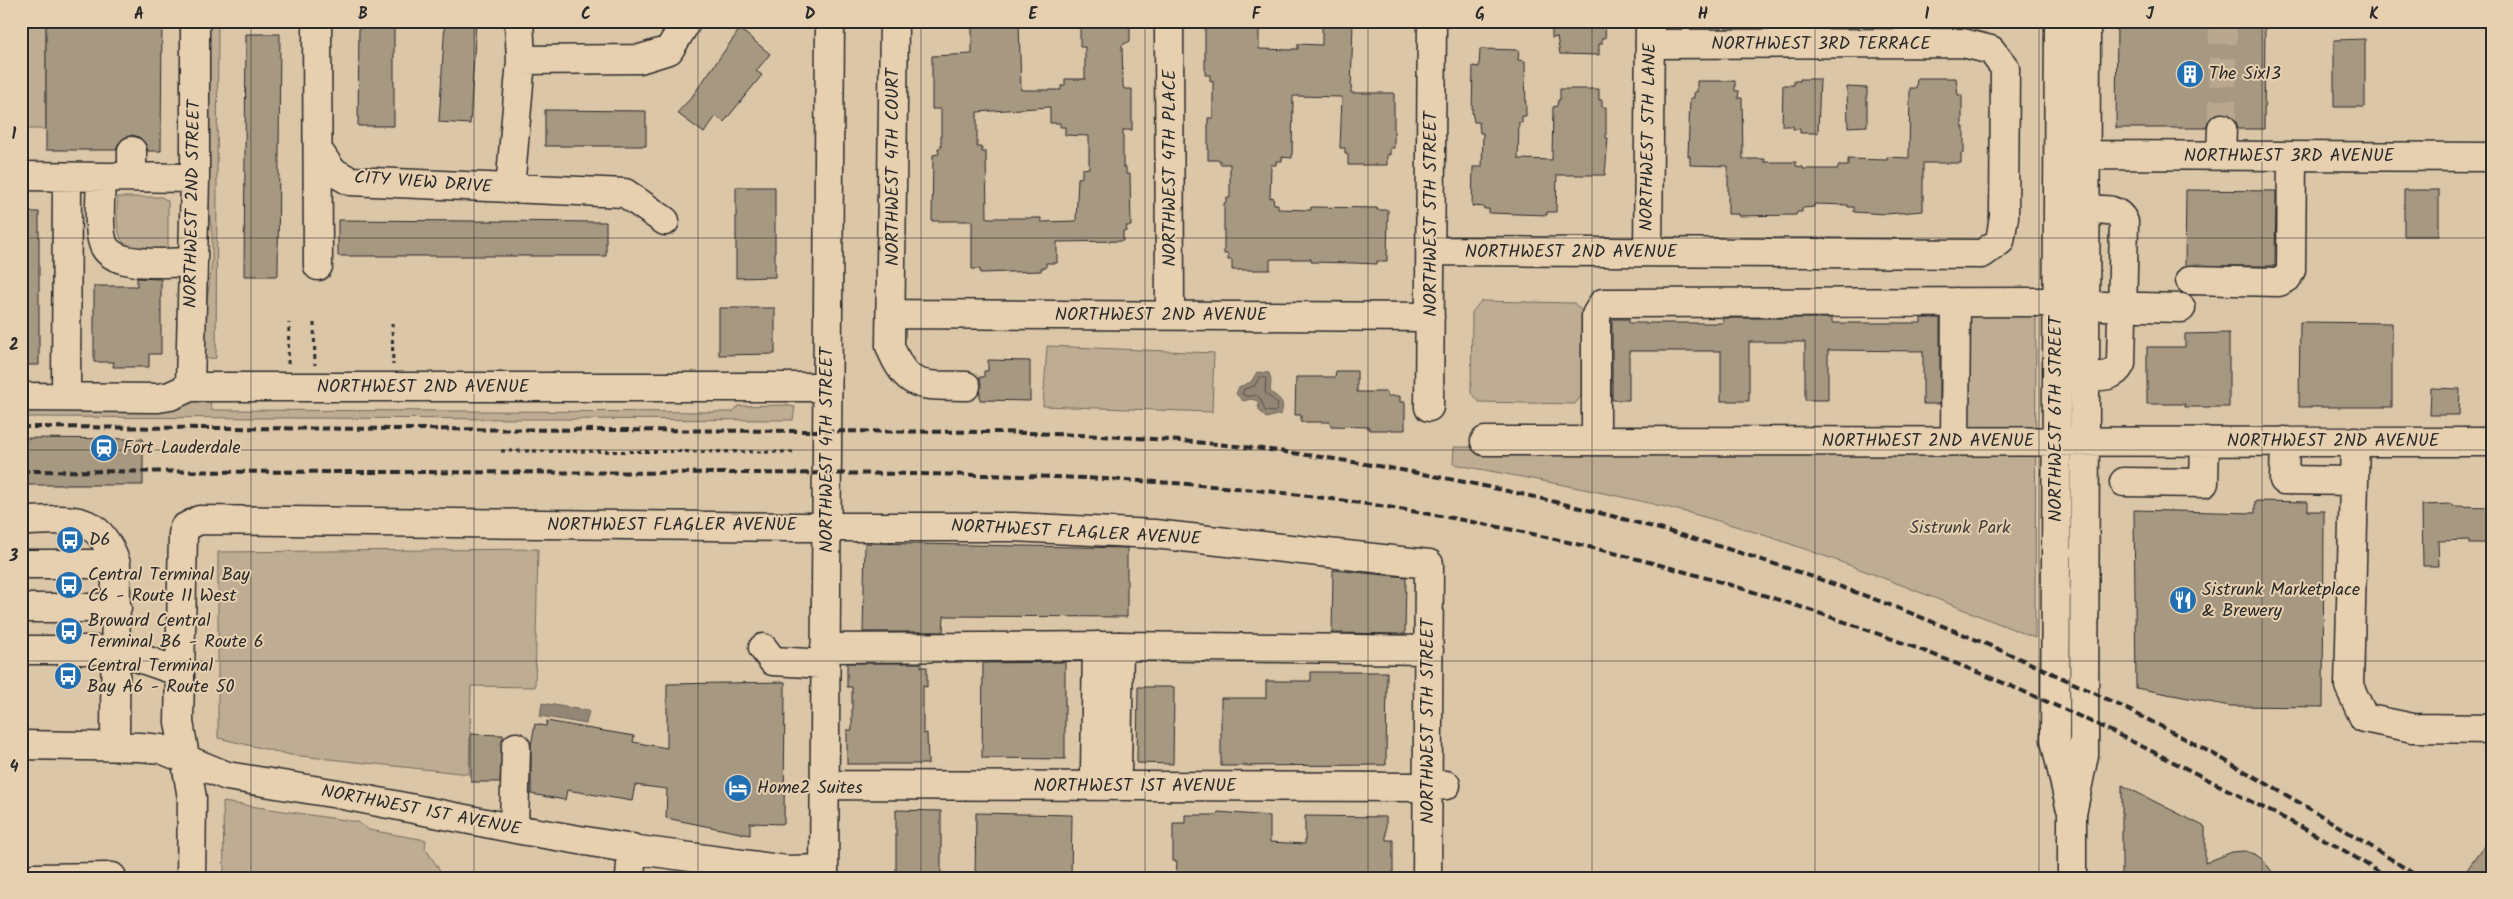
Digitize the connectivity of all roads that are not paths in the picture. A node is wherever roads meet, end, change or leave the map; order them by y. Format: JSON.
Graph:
{"nodes":[{"id":1,"x":195,"y":21,"type":"edge"},
{"id":2,"x":318,"y":21,"type":"edge"},
{"id":3,"x":519,"y":21,"type":"edge"},
{"id":4,"x":687,"y":21,"type":"edge"},
{"id":5,"x":830,"y":21,"type":"edge"},
{"id":6,"x":894,"y":21,"type":"edge"},
{"id":7,"x":1169,"y":21,"type":"edge"},
{"id":8,"x":1432,"y":21,"type":"edge"},
{"id":9,"x":2059,"y":21,"type":"edge"},
{"id":10,"x":2086,"y":21,"type":"edge"},
{"id":11,"x":1650,"y":33,"type":"edge"},
{"id":12,"x":521,"y":60,"type":"junction"},
{"id":13,"x":2222,"y":128,"type":"tunnel mouth"},
{"id":14,"x":132,"y":150,"type":"dead end"},
{"id":15,"x":318,"y":150,"type":"junction"},
{"id":16,"x":2086,"y":155,"type":"junction"},
{"id":17,"x":2221,"y":156,"type":"junction"},
{"id":18,"x":2292,"y":156,"type":"junction"},
{"id":19,"x":2492,"y":157,"type":"edge"},
{"id":20,"x":21,"y":176,"type":"edge"},
{"id":21,"x":67,"y":177,"type":"junction"},
{"id":22,"x":101,"y":177,"type":"junction"},
{"id":23,"x":132,"y":177,"type":"junction"},
{"id":24,"x":195,"y":178,"type":"junction"},
{"id":25,"x":510,"y":189,"type":"junction"},
{"id":26,"x":2086,"y":210,"type":"junction"},
{"id":27,"x":665,"y":221,"type":"dead end"},
{"id":28,"x":1430,"y":251,"type":"junction"},
{"id":29,"x":1648,"y":252,"type":"junction"},
{"id":30,"x":1982,"y":254,"type":"joint"},
{"id":31,"x":192,"y":262,"type":"junction"},
{"id":32,"x":318,"y":266,"type":"dead end"},
{"id":33,"x":2190,"y":280,"type":"dead end"},
{"id":34,"x":1956,"y":302,"type":"junction"},
{"id":35,"x":2057,"y":302,"type":"junction"},
{"id":36,"x":2085,"y":305,"type":"junction"},
{"id":37,"x":2122,"y":306,"type":"junction"},
{"id":38,"x":2182,"y":308,"type":"dead end"},
{"id":39,"x":892,"y":314,"type":"junction"},
{"id":40,"x":1170,"y":315,"type":"junction"},
{"id":41,"x":1430,"y":317,"type":"junction"},
{"id":42,"x":2085,"y":376,"type":"junction"},
{"id":43,"x":966,"y":386,"type":"dead end"},
{"id":44,"x":190,"y":387,"type":"junction"},
{"id":45,"x":827,"y":387,"type":"junction"},
{"id":46,"x":21,"y":397,"type":"edge"},
{"id":47,"x":66,"y":397,"type":"junction"},
{"id":48,"x":1429,"y":408,"type":"dead end"},
{"id":49,"x":1484,"y":441,"type":"dead end"},
{"id":50,"x":1596,"y":441,"type":"junction"},
{"id":51,"x":1955,"y":441,"type":"junction"},
{"id":52,"x":2056,"y":441,"type":"junction"},
{"id":53,"x":2085,"y":441,"type":"junction"},
{"id":54,"x":2205,"y":441,"type":"junction"},
{"id":55,"x":2285,"y":441,"type":"junction"},
{"id":56,"x":2355,"y":441,"type":"junction"},
{"id":57,"x":2492,"y":442,"type":"edge"},
{"id":58,"x":2354,"y":481,"type":"junction"},
{"id":59,"x":2124,"y":482,"type":"dead end"},
{"id":60,"x":21,"y":521,"type":"edge"},
{"id":61,"x":826,"y":526,"type":"junction"},
{"id":62,"x":21,"y":564,"type":"edge"},
{"id":63,"x":116,"y":564,"type":"junction"},
{"id":64,"x":1429,"y":564,"type":"joint"},
{"id":65,"x":21,"y":608,"type":"edge"},
{"id":66,"x":117,"y":608,"type":"junction"},
{"id":67,"x":1108,"y":646,"type":"junction"},
{"id":68,"x":762,"y":648,"type":"dead end"},
{"id":69,"x":21,"y":650,"type":"edge"},
{"id":70,"x":116,"y":650,"type":"junction"},
{"id":71,"x":1429,"y":650,"type":"junction"},
{"id":72,"x":825,"y":656,"type":"junction"},
{"id":73,"x":180,"y":672,"type":"junction"},
{"id":74,"x":2492,"y":729,"type":"edge"},
{"id":75,"x":21,"y":745,"type":"edge"},
{"id":76,"x":115,"y":746,"type":"junction"},
{"id":77,"x":516,"y":747,"type":"dead end"},
{"id":78,"x":186,"y":759,"type":"junction"},
{"id":79,"x":823,"y":785,"type":"junction"},
{"id":80,"x":1109,"y":786,"type":"junction"},
{"id":81,"x":1437,"y":786,"type":"junction"},
{"id":82,"x":2072,"y":814,"type":"junction"},
{"id":83,"x":514,"y":828,"type":"junction"},
{"id":84,"x":632,"y":848,"type":"junction"},
{"id":85,"x":720,"y":869,"type":"edge"},
{"id":86,"x":824,"y":874,"type":"edge"},
{"id":87,"x":112,"y":877,"type":"edge"},
{"id":88,"x":34,"y":878,"type":"edge"},
{"id":89,"x":191,"y":878,"type":"edge"},
{"id":90,"x":630,"y":878,"type":"edge"},
{"id":91,"x":1427,"y":878,"type":"edge"},
{"id":92,"x":2072,"y":878,"type":"edge"}],
"edges":[{"from":1,"to":24,"type":"street","name":"NORTHWEST 2ND STREET"},
{"from":2,"to":15,"type":"street"},
{"from":3,"to":12,"type":"street","name":"CITY VIEW DRIVE"},
{"from":4,"to":12,"type":"street"},
{"from":5,"to":45,"type":"street","name":"NORTHWEST 4TH STREET"},
{"from":6,"to":39,"type":"street","name":"NORTHWEST 4TH COURT"},
{"from":7,"to":40,"type":"street","name":"NORTHWEST 4TH PLACE"},
{"from":8,"to":28,"type":"street","name":"NORTHWEST 5TH STREET"},
{"from":9,"to":35,"type":"street","name":"NORTHWEST 6TH STREET"},
{"from":10,"to":16,"type":"street","name":"NORTHWEST 6TH STREET"},
{"from":11,"to":29,"type":"street","name":"NORTHWEST 5TH LANE"},
{"from":11,"to":30,"type":"street","name":"NORTHWEST 3RD TERRACE"},
{"from":12,"to":25,"type":"street","name":"CITY VIEW DRIVE"},
{"from":13,"to":17,"type":"street"},
{"from":14,"to":23,"type":"street"},
{"from":15,"to":25,"type":"street","name":"CITY VIEW DRIVE"},
{"from":15,"to":32,"type":"street"},
{"from":16,"to":17,"type":"street","name":"NORTHWEST 3RD AVENUE"},
{"from":16,"to":26,"type":"street","name":"NORTHWEST 6TH STREET"},
{"from":17,"to":18,"type":"street","name":"NORTHWEST 3RD AVENUE"},
{"from":18,"to":19,"type":"street","name":"NORTHWEST 3RD AVENUE"},
{"from":18,"to":33,"type":"street"},
{"from":20,"to":21,"type":"street"},
{"from":21,"to":22,"type":"street"},
{"from":21,"to":47,"type":"street"},
{"from":22,"to":23,"type":"street"},
{"from":22,"to":31,"type":"street"},
{"from":23,"to":24,"type":"street"},
{"from":24,"to":31,"type":"street","name":"NORTHWEST 2ND STREET"},
{"from":25,"to":27,"type":"street","name":"CITY VIEW DRIVE"},
{"from":26,"to":36,"type":"street","name":"NORTHWEST 6TH STREET"},
{"from":26,"to":37,"type":"street"},
{"from":28,"to":29,"type":"street","name":"NORTHWEST 2ND AVENUE"},
{"from":28,"to":41,"type":"street","name":"NORTHWEST 5TH STREET"},
{"from":29,"to":30,"type":"street","name":"NORTHWEST 2ND AVENUE"},
{"from":31,"to":44,"type":"street","name":"NORTHWEST 2ND STREET"},
{"from":34,"to":35,"type":"street"},
{"from":34,"to":50,"type":"street"},
{"from":34,"to":51,"type":"street"},
{"from":35,"to":52,"type":"street","name":"NORTHWEST 6TH STREET"},
{"from":36,"to":37,"type":"street"},
{"from":36,"to":42,"type":"street","name":"NORTHWEST 6TH STREET"},
{"from":37,"to":38,"type":"street"},
{"from":37,"to":42,"type":"street"},
{"from":39,"to":40,"type":"street","name":"NORTHWEST 2ND AVENUE"},
{"from":39,"to":43,"type":"street","name":"NORTHWEST 4TH COURT"},
{"from":40,"to":41,"type":"street","name":"NORTHWEST 2ND AVENUE"},
{"from":41,"to":48,"type":"street","name":"NORTHWEST 5TH STREET"},
{"from":42,"to":53,"type":"street","name":"NORTHWEST 6TH STREET"},
{"from":44,"to":45,"type":"street","name":"NORTHWEST 2ND AVENUE"},
{"from":44,"to":47,"type":"street","name":"NORTHWEST 2ND AVENUE"},
{"from":45,"to":61,"type":"street","name":"NORTHWEST 4TH STREET"},
{"from":46,"to":47,"type":"street","name":"NORTHWEST 2ND AVENUE"},
{"from":49,"to":50,"type":"street","name":"NORTHWEST 2ND AVENUE"},
{"from":50,"to":51,"type":"street","name":"NORTHWEST 2ND AVENUE"},
{"from":51,"to":52,"type":"street","name":"NORTHWEST 2ND AVENUE"},
{"from":52,"to":53,"type":"street","name":"NORTHWEST 2ND AVENUE"},
{"from":52,"to":82,"type":"street","name":"NORTHWEST 6TH STREET"},
{"from":53,"to":54,"type":"street","name":"NORTHWEST 2ND AVENUE"},
{"from":53,"to":82,"type":"street","name":"NORTHWEST 6TH STREET"},
{"from":54,"to":55,"type":"street","name":"NORTHWEST 2ND AVENUE"},
{"from":54,"to":59,"type":"street"},
{"from":55,"to":56,"type":"street","name":"NORTHWEST 2ND AVENUE"},
{"from":55,"to":58,"type":"street"},
{"from":56,"to":57,"type":"street","name":"NORTHWEST 2ND AVENUE"},
{"from":56,"to":58,"type":"street"},
{"from":58,"to":74,"type":"street"},
{"from":60,"to":63,"type":"street"},
{"from":61,"to":64,"type":"street","name":"NORTHWEST FLAGLER AVENUE"},
{"from":61,"to":72,"type":"street","name":"NORTHWEST 4TH STREET"},
{"from":61,"to":73,"type":"street","name":"NORTHWEST FLAGLER AVENUE"},
{"from":62,"to":63,"type":"street"},
{"from":63,"to":66,"type":"street"},
{"from":64,"to":71,"type":"street","name":"NORTHWEST 5TH STREET"},
{"from":65,"to":66,"type":"street"},
{"from":66,"to":70,"type":"street"},
{"from":67,"to":71,"type":"street"},
{"from":67,"to":72,"type":"street"},
{"from":67,"to":80,"type":"street"},
{"from":68,"to":72,"type":"street"},
{"from":69,"to":70,"type":"street"},
{"from":70,"to":73,"type":"street"},
{"from":70,"to":76,"type":"street"},
{"from":71,"to":81,"type":"street","name":"NORTHWEST 5TH STREET"},
{"from":72,"to":79,"type":"street","name":"NORTHWEST 4TH STREET"},
{"from":73,"to":78,"type":"street"},
{"from":75,"to":76,"type":"street","name":"NORTHWEST 1ST AVENUE"},
{"from":76,"to":78,"type":"street","name":"NORTHWEST 1ST AVENUE"},
{"from":77,"to":83,"type":"street"},
{"from":78,"to":83,"type":"street","name":"NORTHWEST 1ST AVENUE"},
{"from":78,"to":89,"type":"street"},
{"from":79,"to":80,"type":"street","name":"NORTHWEST 1ST AVENUE"},
{"from":79,"to":86,"type":"street","name":"NORTHWEST 4TH STREET"},
{"from":80,"to":81,"type":"street","name":"NORTHWEST 1ST AVENUE"},
{"from":81,"to":91,"type":"street","name":"NORTHWEST 5TH STREET"},
{"from":82,"to":92,"type":"street","name":"NORTHWEST 6TH STREET"},
{"from":83,"to":84,"type":"street","name":"NORTHWEST 1ST AVENUE"},
{"from":84,"to":85,"type":"street","name":"NORTHWEST 1ST AVENUE"},
{"from":84,"to":90,"type":"street"},
{"from":85,"to":86,"type":"street","name":"NORTHWEST 1ST AVENUE"},
{"from":87,"to":88,"type":"street"}]}
